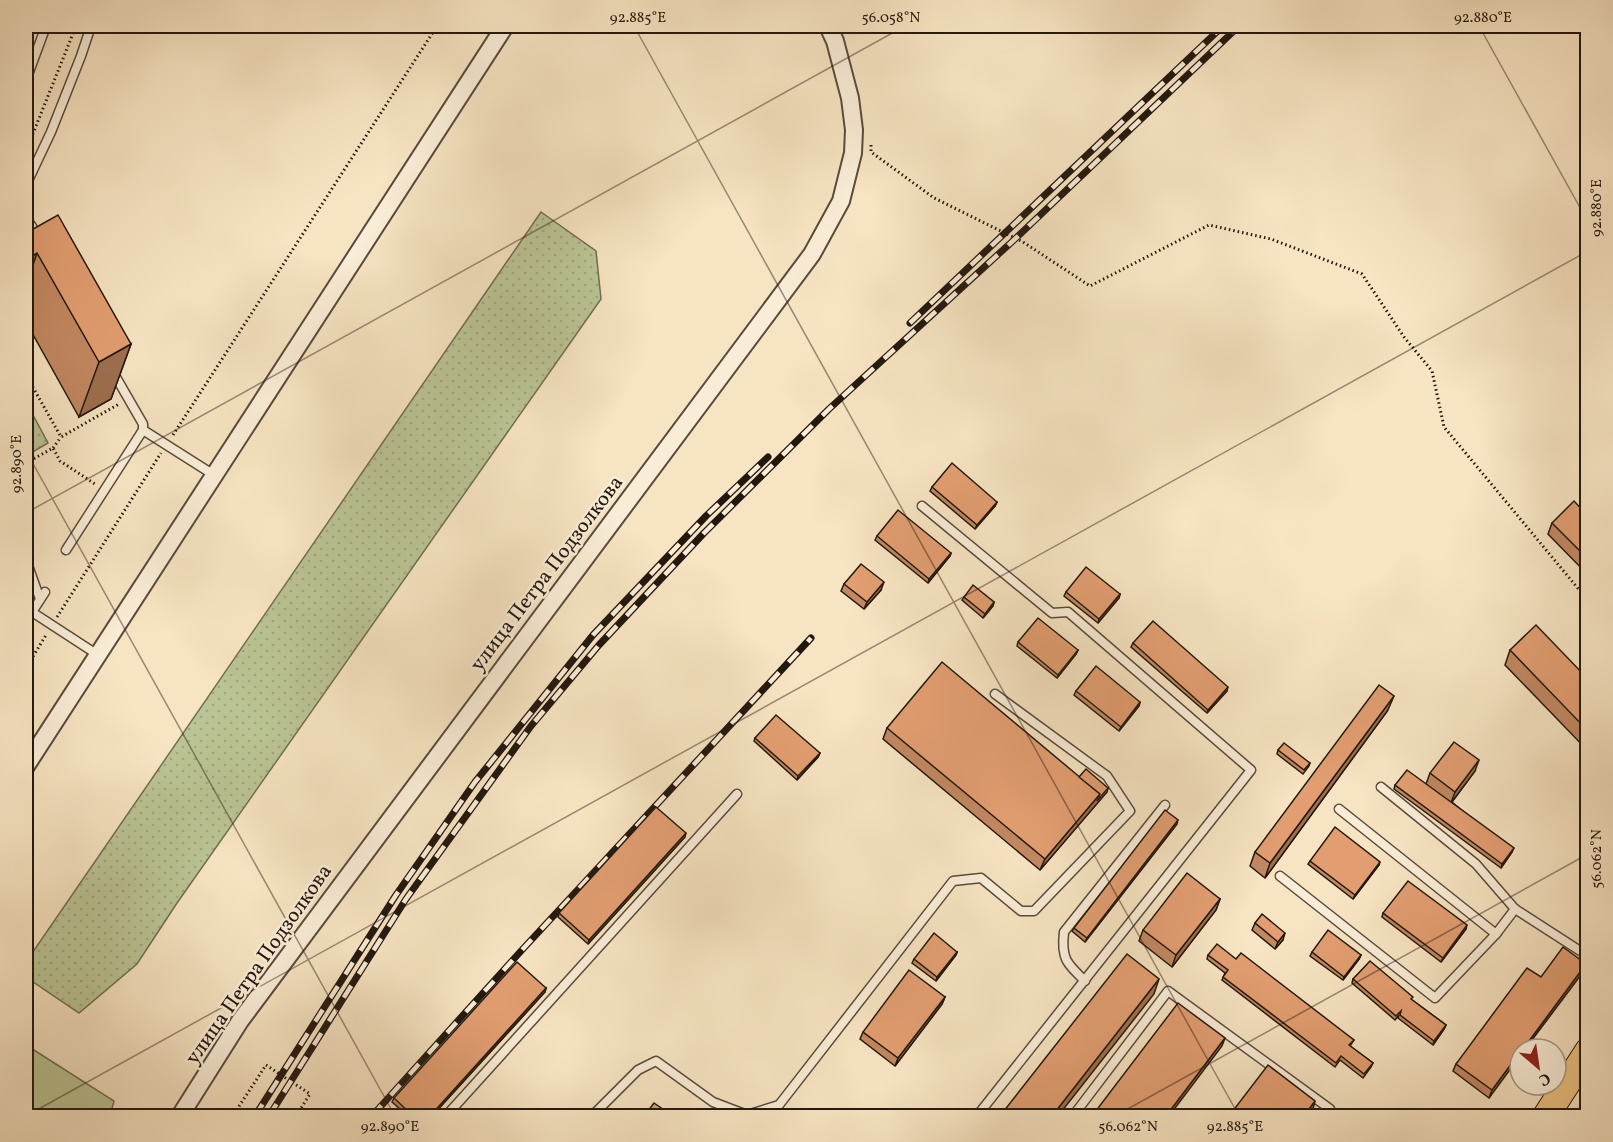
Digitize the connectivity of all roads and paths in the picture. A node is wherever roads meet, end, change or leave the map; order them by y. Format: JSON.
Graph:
{"nodes":[{"id":1,"x":46,"y":26,"type":"edge"},
{"id":2,"x":76,"y":26,"type":"edge"},
{"id":3,"x":91,"y":26,"type":"edge"},
{"id":4,"x":437,"y":26,"type":"edge"},
{"id":5,"x":506,"y":26,"type":"edge"},
{"id":6,"x":828,"y":26,"type":"edge"},
{"id":7,"x":26,"y":80,"type":"edge"},
{"id":8,"x":26,"y":151,"type":"edge"},
{"id":9,"x":872,"y":152,"type":"dead end"},
{"id":10,"x":26,"y":185,"type":"edge"},
{"id":11,"x":26,"y":219,"type":"edge"},
{"id":12,"x":42,"y":244,"type":"edge"},
{"id":13,"x":109,"y":364,"type":"edge"},
{"id":14,"x":26,"y":375,"type":"edge"},
{"id":15,"x":125,"y":401,"type":"edge"},
{"id":16,"x":143,"y":430,"type":"junction"},
{"id":17,"x":61,"y":437,"type":"junction"},
{"id":18,"x":166,"y":445,"type":"junction"},
{"id":19,"x":53,"y":448,"type":"junction"},
{"id":20,"x":26,"y":463,"type":"edge"},
{"id":21,"x":214,"y":475,"type":"junction"},
{"id":22,"x":104,"y":490,"type":"junction"},
{"id":23,"x":922,"y":506,"type":"dead end"},
{"id":24,"x":66,"y":550,"type":"dead end"},
{"id":25,"x":26,"y":560,"type":"edge"},
{"id":26,"x":1587,"y":596,"type":"edge"},
{"id":27,"x":32,"y":612,"type":"junction"},
{"id":28,"x":26,"y":621,"type":"edge"},
{"id":29,"x":52,"y":626,"type":"junction"},
{"id":30,"x":98,"y":655,"type":"junction"},
{"id":31,"x":26,"y":668,"type":"edge"},
{"id":32,"x":995,"y":694,"type":"dead end"},
{"id":33,"x":26,"y":766,"type":"edge"},
{"id":34,"x":1381,"y":787,"type":"dead end"},
{"id":35,"x":737,"y":794,"type":"dead end"},
{"id":36,"x":1165,"y":805,"type":"dead end"},
{"id":37,"x":1339,"y":809,"type":"dead end"},
{"id":38,"x":1280,"y":876,"type":"dead end"},
{"id":39,"x":1515,"y":909,"type":"junction"},
{"id":40,"x":1496,"y":934,"type":"junction"},
{"id":41,"x":1587,"y":956,"type":"edge"},
{"id":42,"x":1084,"y":981,"type":"junction"},
{"id":43,"x":1587,"y":1051,"type":"edge"},
{"id":44,"x":180,"y":1116,"type":"edge"},
{"id":45,"x":238,"y":1116,"type":"edge"},
{"id":46,"x":296,"y":1116,"type":"edge"},
{"id":47,"x":446,"y":1116,"type":"edge"},
{"id":48,"x":592,"y":1116,"type":"edge"},
{"id":49,"x":978,"y":1116,"type":"edge"},
{"id":50,"x":1073,"y":1116,"type":"edge"},
{"id":51,"x":1332,"y":1116,"type":"edge"},
{"id":52,"x":1546,"y":1116,"type":"edge"}],
"edges":[{"from":1,"to":7,"type":"lane"},
{"from":2,"to":8,"type":"path"},
{"from":3,"to":10,"type":"lane"},
{"from":4,"to":18,"type":"path"},
{"from":5,"to":21,"type":"street"},
{"from":6,"to":44,"type":"street","name":"улица Петра Подзолкова"},
{"from":9,"to":26,"type":"path"},
{"from":11,"to":12,"type":"lane"},
{"from":13,"to":16,"type":"lane"},
{"from":14,"to":17,"type":"path"},
{"from":15,"to":17,"type":"path"},
{"from":16,"to":18,"type":"lane"},
{"from":16,"to":22,"type":"lane"},
{"from":17,"to":19,"type":"path"},
{"from":18,"to":21,"type":"lane"},
{"from":18,"to":29,"type":"path"},
{"from":19,"to":20,"type":"path"},
{"from":19,"to":22,"type":"path"},
{"from":21,"to":30,"type":"street"},
{"from":22,"to":24,"type":"lane"},
{"from":23,"to":42,"type":"lane"},
{"from":25,"to":27,"type":"lane"},
{"from":27,"to":28,"type":"lane"},
{"from":27,"to":29,"type":"lane"},
{"from":29,"to":30,"type":"lane"},
{"from":29,"to":31,"type":"path"},
{"from":30,"to":33,"type":"street"},
{"from":32,"to":48,"type":"lane"},
{"from":34,"to":39,"type":"lane"},
{"from":35,"to":47,"type":"lane"},
{"from":36,"to":42,"type":"lane"},
{"from":37,"to":40,"type":"lane"},
{"from":38,"to":40,"type":"lane"},
{"from":39,"to":40,"type":"lane"},
{"from":39,"to":41,"type":"lane"},
{"from":42,"to":49,"type":"lane"},
{"from":43,"to":52,"type":"main road"},
{"from":45,"to":46,"type":"path"},
{"from":50,"to":51,"type":"lane"}]}
